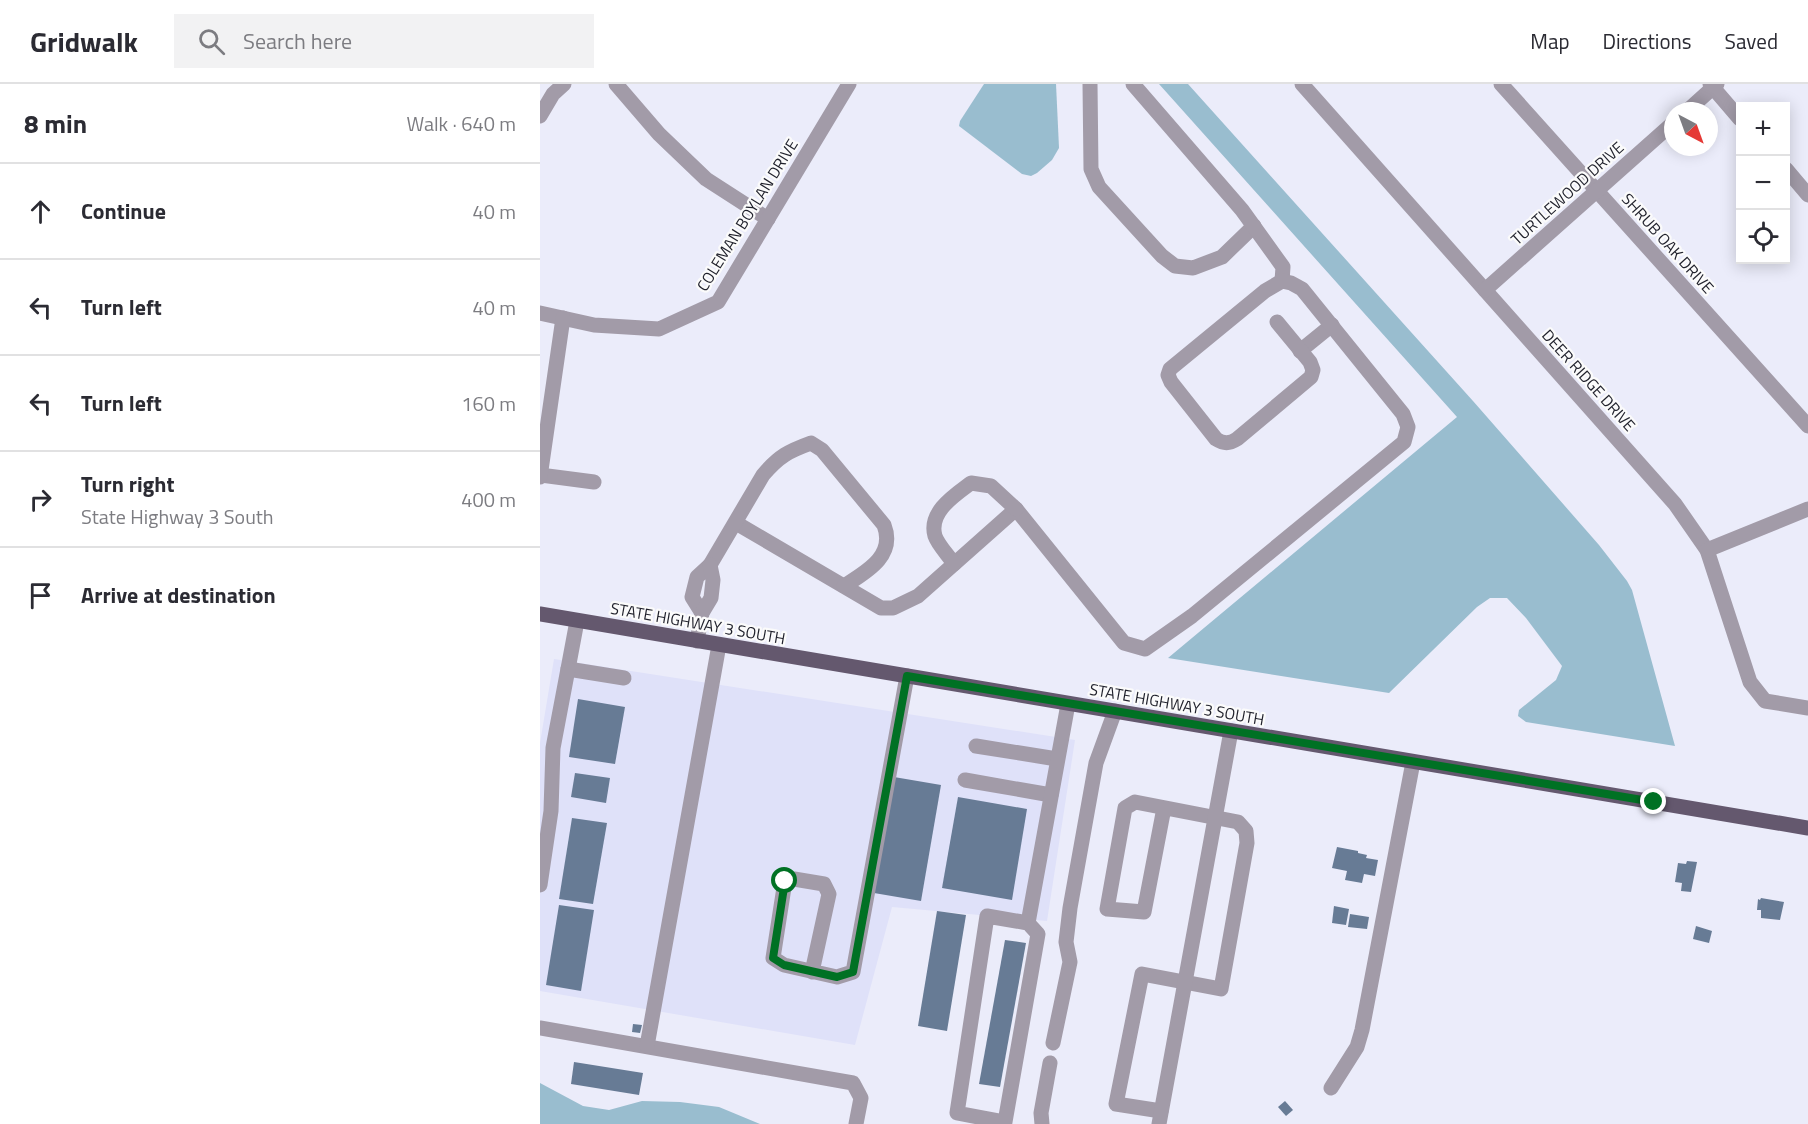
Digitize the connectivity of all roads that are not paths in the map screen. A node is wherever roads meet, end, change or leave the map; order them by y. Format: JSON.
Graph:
{"nodes":[{"id":1,"x":564,"y":84,"type":"edge"},
{"id":2,"x":616,"y":84,"type":"edge"},
{"id":3,"x":849,"y":84,"type":"edge"},
{"id":4,"x":1090,"y":84,"type":"edge"},
{"id":5,"x":1133,"y":84,"type":"edge"},
{"id":6,"x":1302,"y":84,"type":"edge"},
{"id":7,"x":1501,"y":84,"type":"edge"},
{"id":8,"x":1713,"y":85,"type":"edge"},
{"id":9,"x":1696,"y":102,"type":"edge"},
{"id":10,"x":1736,"y":114,"type":"edge"},
{"id":11,"x":540,"y":116,"type":"edge"},
{"id":12,"x":1664,"y":131,"type":"edge"},
{"id":13,"x":1790,"y":175,"type":"edge"},
{"id":14,"x":1596,"y":190,"type":"junction"},
{"id":15,"x":1808,"y":195,"type":"edge"},
{"id":16,"x":768,"y":219,"type":"junction"},
{"id":17,"x":1254,"y":226,"type":"junction"},
{"id":18,"x":1282,"y":281,"type":"junction"},
{"id":19,"x":1485,"y":290,"type":"junction"},
{"id":20,"x":540,"y":313,"type":"edge"},
{"id":21,"x":563,"y":318,"type":"junction"},
{"id":22,"x":1277,"y":322,"type":"dead end"},
{"id":23,"x":1332,"y":325,"type":"junction"},
{"id":24,"x":1300,"y":351,"type":"junction"},
{"id":25,"x":1808,"y":426,"type":"edge"},
{"id":26,"x":540,"y":476,"type":"edge"},
{"id":27,"x":594,"y":482,"type":"dead end"},
{"id":28,"x":1016,"y":509,"type":"junction"},
{"id":29,"x":1808,"y":509,"type":"edge"},
{"id":30,"x":736,"y":523,"type":"junction"},
{"id":31,"x":1707,"y":550,"type":"junction"},
{"id":32,"x":954,"y":564,"type":"junction"},
{"id":33,"x":844,"y":586,"type":"junction"},
{"id":34,"x":540,"y":614,"type":"edge"},
{"id":35,"x":577,"y":621,"type":"junction"},
{"id":36,"x":697,"y":641,"type":"junction"},
{"id":37,"x":720,"y":645,"type":"junction"},
{"id":38,"x":568,"y":669,"type":"junction"},
{"id":39,"x":907,"y":676,"type":"junction"},
{"id":40,"x":624,"y":678,"type":"dead end"},
{"id":41,"x":1068,"y":704,"type":"junction"},
{"id":42,"x":1808,"y":708,"type":"edge"},
{"id":43,"x":1115,"y":711,"type":"junction"},
{"id":44,"x":1231,"y":731,"type":"junction"},
{"id":45,"x":976,"y":746,"type":"dead end"},
{"id":46,"x":1057,"y":759,"type":"junction"},
{"id":47,"x":1413,"y":762,"type":"junction"},
{"id":48,"x":965,"y":780,"type":"dead end"},
{"id":49,"x":1051,"y":795,"type":"junction"},
{"id":50,"x":1164,"y":808,"type":"junction"},
{"id":51,"x":1215,"y":817,"type":"junction"},
{"id":52,"x":1808,"y":828,"type":"edge"},
{"id":53,"x":540,"y":885,"type":"edge"},
{"id":54,"x":1028,"y":922,"type":"junction"},
{"id":55,"x":812,"y":972,"type":"junction"},
{"id":56,"x":1186,"y":982,"type":"junction"},
{"id":57,"x":540,"y":1028,"type":"edge"},
{"id":58,"x":1053,"y":1043,"type":"dead end"},
{"id":59,"x":647,"y":1046,"type":"junction"},
{"id":60,"x":1050,"y":1063,"type":"dead end"},
{"id":61,"x":1331,"y":1088,"type":"dead end"},
{"id":62,"x":1160,"y":1118,"type":"edge"},
{"id":63,"x":856,"y":1124,"type":"edge"},
{"id":64,"x":1042,"y":1124,"type":"edge"}],
"edges":[{"from":1,"to":11,"type":"street"},
{"from":2,"to":16,"type":"street"},
{"from":3,"to":16,"type":"street","name":"COLEMAN BOYLAN DRIVE"},
{"from":4,"to":17,"type":"street"},
{"from":5,"to":17,"type":"street"},
{"from":6,"to":19,"type":"street","name":"DEER RIDGE DRIVE"},
{"from":7,"to":14,"type":"street","name":"SHRUB OAK DRIVE"},
{"from":8,"to":9,"type":"street"},
{"from":8,"to":10,"type":"street"},
{"from":12,"to":14,"type":"street","name":"TURTLEWOOD DRIVE"},
{"from":13,"to":15,"type":"street"},
{"from":14,"to":19,"type":"street","name":"TURTLEWOOD DRIVE"},
{"from":14,"to":25,"type":"street","name":"SHRUB OAK DRIVE"},
{"from":16,"to":21,"type":"street","name":"COLEMAN BOYLAN DRIVE"},
{"from":17,"to":18,"type":"street"},
{"from":18,"to":23,"type":"street"},
{"from":18,"to":24,"type":"street"},
{"from":19,"to":31,"type":"street","name":"DEER RIDGE DRIVE"},
{"from":20,"to":21,"type":"street","name":"COLEMAN BOYLAN DRIVE"},
{"from":21,"to":26,"type":"street"},
{"from":22,"to":24,"type":"street"},
{"from":23,"to":24,"type":"street"},
{"from":23,"to":28,"type":"street"},
{"from":26,"to":27,"type":"street"},
{"from":28,"to":32,"type":"street"},
{"from":28,"to":32,"type":"street"},
{"from":29,"to":31,"type":"street"},
{"from":30,"to":33,"type":"street"},
{"from":30,"to":33,"type":"street"},
{"from":30,"to":36,"type":"street"},
{"from":31,"to":42,"type":"street","name":"DEER RIDGE DRIVE"},
{"from":32,"to":33,"type":"street"},
{"from":34,"to":35,"type":"main road","name":"STATE HIGHWAY 3 SOUTH"},
{"from":35,"to":36,"type":"main road","name":"STATE HIGHWAY 3 SOUTH"},
{"from":35,"to":38,"type":"street"},
{"from":36,"to":37,"type":"main road","name":"STATE HIGHWAY 3 SOUTH"},
{"from":37,"to":39,"type":"main road","name":"STATE HIGHWAY 3 SOUTH"},
{"from":37,"to":59,"type":"street"},
{"from":38,"to":40,"type":"street"},
{"from":38,"to":53,"type":"street"},
{"from":39,"to":41,"type":"main road","name":"STATE HIGHWAY 3 SOUTH"},
{"from":39,"to":55,"type":"street"},
{"from":41,"to":43,"type":"main road","name":"STATE HIGHWAY 3 SOUTH"},
{"from":41,"to":46,"type":"street"},
{"from":43,"to":44,"type":"main road","name":"STATE HIGHWAY 3 SOUTH"},
{"from":43,"to":58,"type":"street"},
{"from":44,"to":47,"type":"main road","name":"STATE HIGHWAY 3 SOUTH"},
{"from":44,"to":51,"type":"street"},
{"from":45,"to":46,"type":"street"},
{"from":46,"to":49,"type":"street"},
{"from":47,"to":52,"type":"main road","name":"STATE HIGHWAY 3 SOUTH"},
{"from":47,"to":61,"type":"street"},
{"from":48,"to":49,"type":"street"},
{"from":49,"to":54,"type":"street"},
{"from":50,"to":50,"type":"street"},
{"from":50,"to":51,"type":"street"},
{"from":51,"to":56,"type":"street"},
{"from":51,"to":56,"type":"street"},
{"from":54,"to":54,"type":"street"},
{"from":55,"to":55,"type":"street"},
{"from":56,"to":62,"type":"street"},
{"from":56,"to":62,"type":"street"},
{"from":57,"to":59,"type":"street"},
{"from":59,"to":63,"type":"street"},
{"from":60,"to":64,"type":"street"}]}
